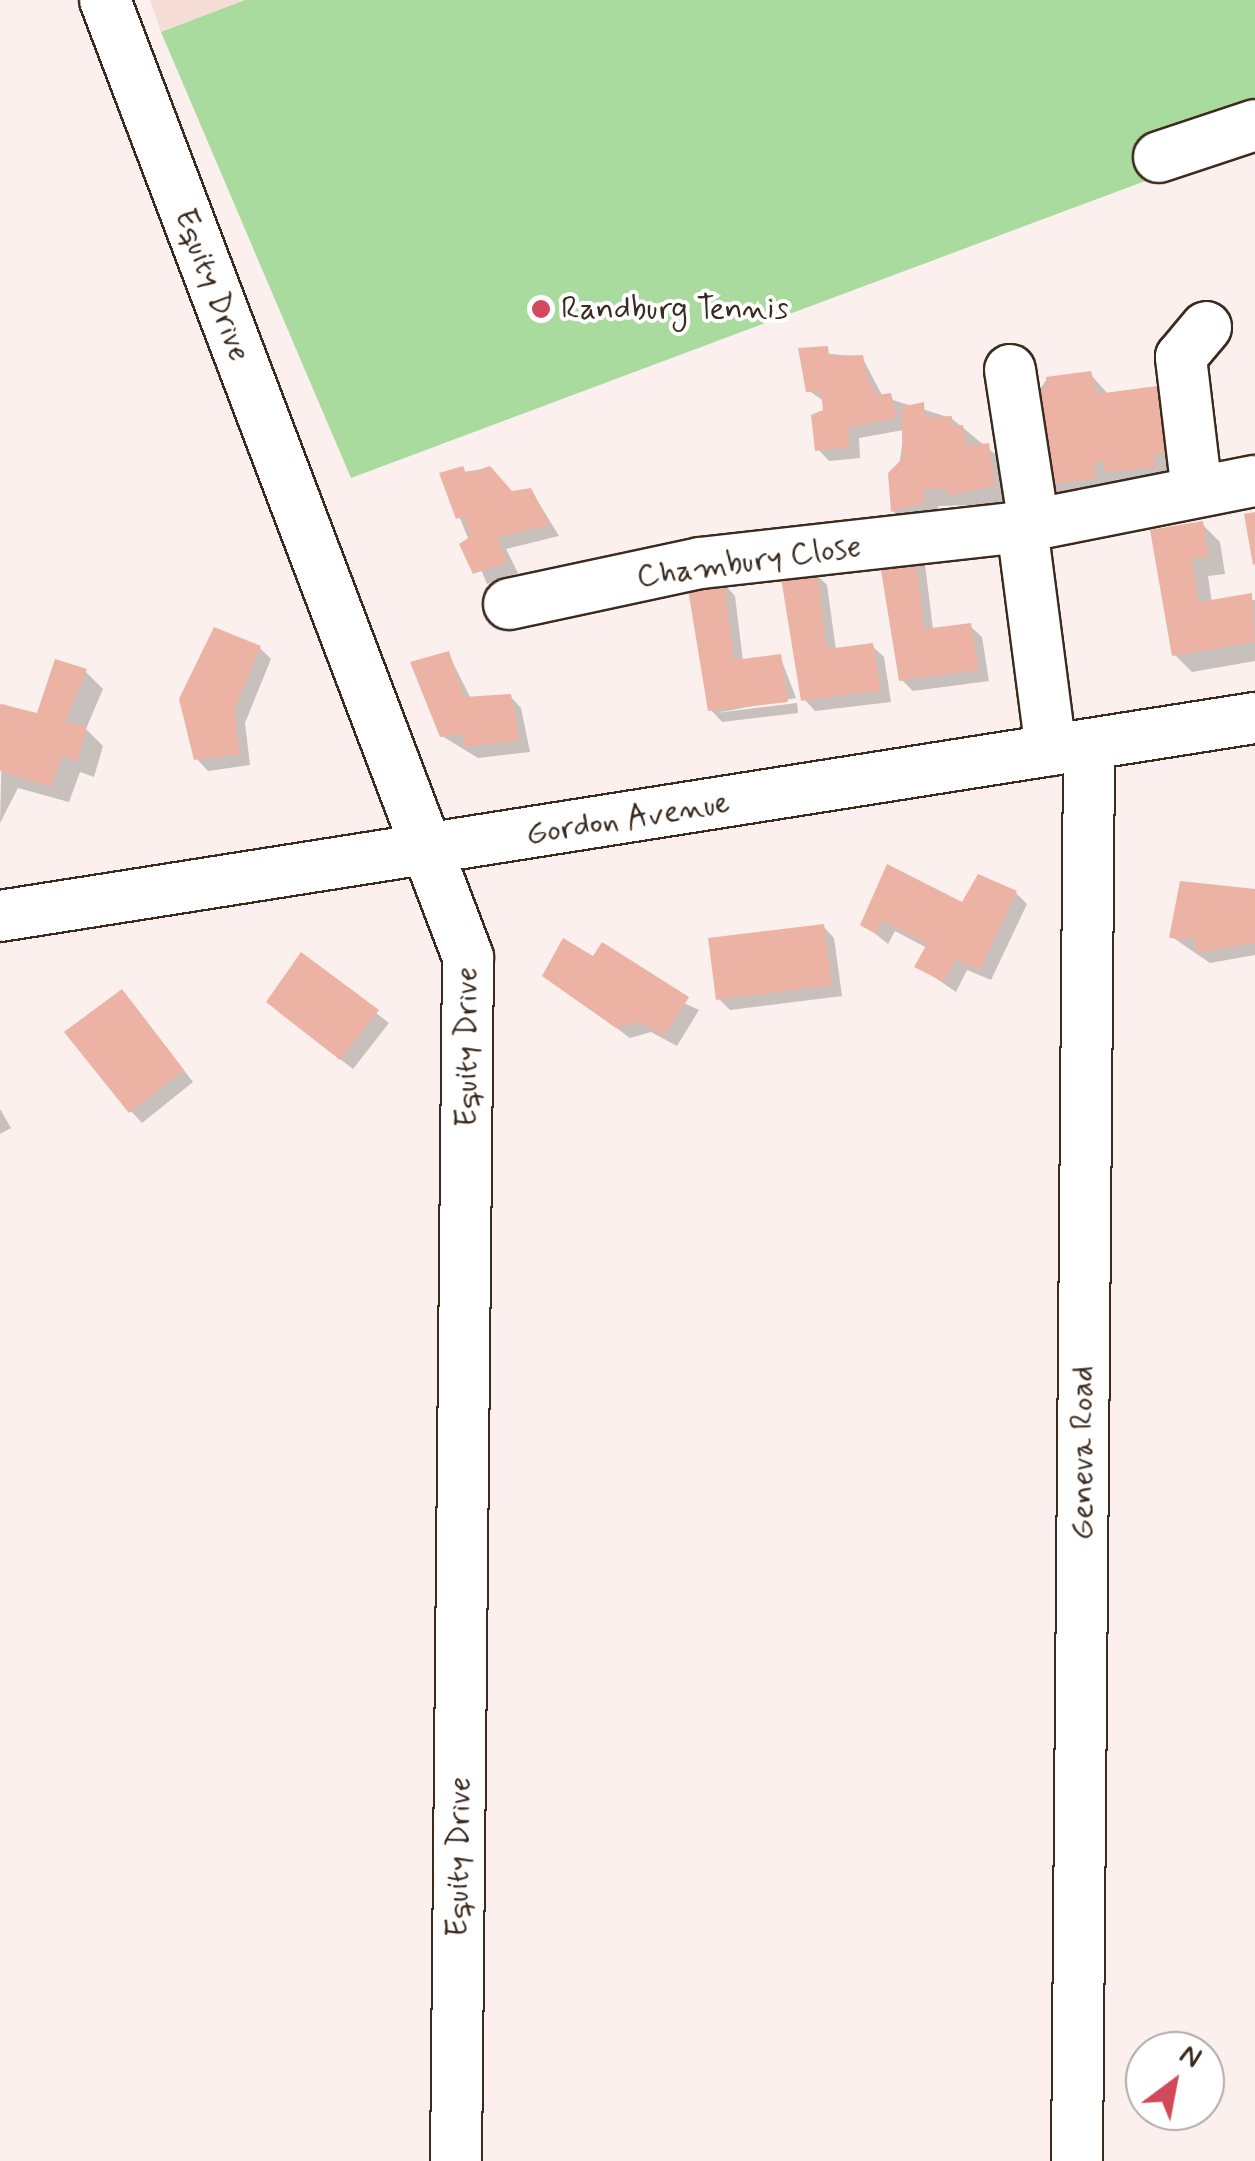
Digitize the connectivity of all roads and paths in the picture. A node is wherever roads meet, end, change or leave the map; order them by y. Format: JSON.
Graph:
{"nodes":[{"id":1,"x":121,"y":5,"type":"edge"},
{"id":2,"x":1255,"y":125,"type":"edge"},
{"id":3,"x":1159,"y":158,"type":"dead end"},
{"id":4,"x":1206,"y":327,"type":"dead end"},
{"id":5,"x":1010,"y":370,"type":"dead end"},
{"id":6,"x":1255,"y":481,"type":"edge"},
{"id":7,"x":1197,"y":492,"type":"junction"},
{"id":8,"x":1016,"y":528,"type":"junction"},
{"id":9,"x":509,"y":604,"type":"dead end"},
{"id":10,"x":1255,"y":718,"type":"edge"},
{"id":11,"x":1053,"y":750,"type":"junction"},
{"id":12,"x":425,"y":852,"type":"junction"},
{"id":13,"x":0,"y":916,"type":"edge"},
{"id":14,"x":456,"y":2161,"type":"edge"},
{"id":15,"x":1077,"y":2161,"type":"edge"}],
"edges":[{"from":1,"to":12,"type":"street","name":"Equity Drive"},
{"from":2,"to":3,"type":"street"},
{"from":4,"to":7,"type":"street"},
{"from":5,"to":8,"type":"street"},
{"from":6,"to":7,"type":"street","name":"Chambury Close"},
{"from":7,"to":8,"type":"street","name":"Chambury Close"},
{"from":8,"to":9,"type":"street","name":"Chambury Close"},
{"from":8,"to":11,"type":"street"},
{"from":10,"to":11,"type":"street","name":"Gordon Avenue"},
{"from":11,"to":12,"type":"street","name":"Gordon Avenue"},
{"from":11,"to":15,"type":"street","name":"Geneva Road"},
{"from":12,"to":13,"type":"street","name":"Gordon Avenue"},
{"from":12,"to":14,"type":"street","name":"Equity Drive"}]}
